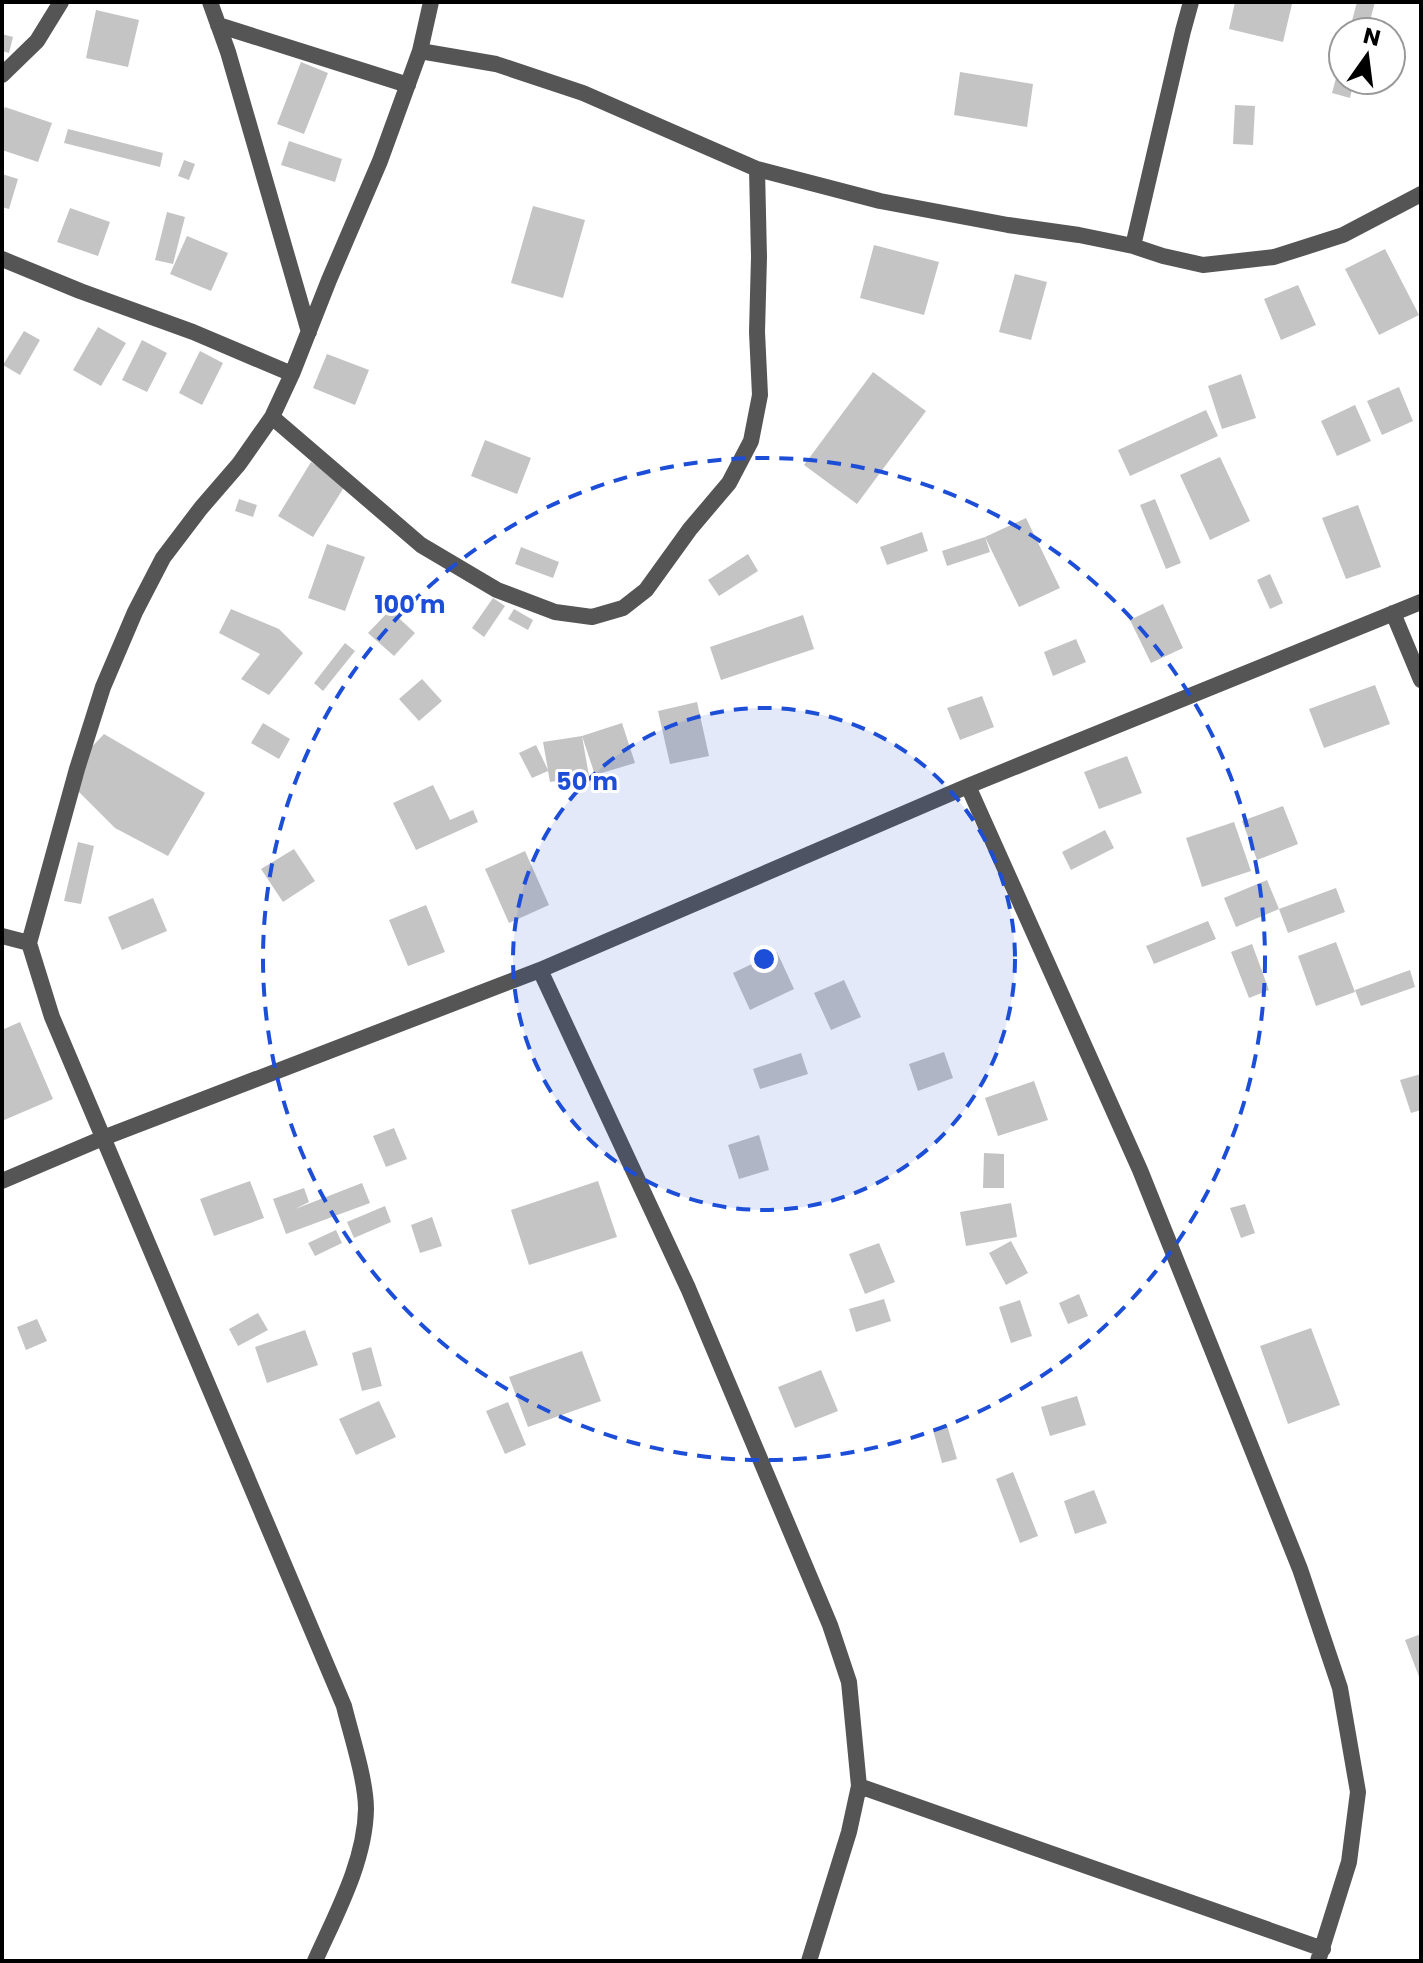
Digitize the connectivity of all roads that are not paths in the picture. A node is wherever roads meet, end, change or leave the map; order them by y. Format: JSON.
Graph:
{"nodes":[{"id":1,"x":61,"y":2,"type":"edge"},
{"id":2,"x":210,"y":2,"type":"edge"},
{"id":3,"x":431,"y":2,"type":"edge"},
{"id":4,"x":1191,"y":2,"type":"edge"},
{"id":5,"x":218,"y":25,"type":"junction"},
{"id":6,"x":420,"y":51,"type":"junction"},
{"id":7,"x":2,"y":75,"type":"edge"},
{"id":8,"x":408,"y":85,"type":"junction"},
{"id":9,"x":757,"y":169,"type":"junction"},
{"id":10,"x":1421,"y":194,"type":"edge"},
{"id":11,"x":1133,"y":246,"type":"junction"},
{"id":12,"x":2,"y":259,"type":"edge"},
{"id":13,"x":309,"y":332,"type":"junction"},
{"id":14,"x":292,"y":374,"type":"junction"},
{"id":15,"x":272,"y":417,"type":"junction"},
{"id":16,"x":1421,"y":602,"type":"edge"},
{"id":17,"x":1393,"y":613,"type":"junction"},
{"id":18,"x":1421,"y":680,"type":"edge"},
{"id":19,"x":968,"y":786,"type":"junction"},
{"id":20,"x":2,"y":936,"type":"edge"},
{"id":21,"x":29,"y":943,"type":"junction"},
{"id":22,"x":540,"y":970,"type":"junction"},
{"id":23,"x":103,"y":1138,"type":"junction"},
{"id":24,"x":2,"y":1181,"type":"edge"},
{"id":25,"x":859,"y":1786,"type":"junction"},
{"id":26,"x":1320,"y":1955,"type":"edge"},
{"id":27,"x":315,"y":1961,"type":"edge"},
{"id":28,"x":809,"y":1961,"type":"edge"}],
"edges":[{"from":1,"to":7,"type":"street"},
{"from":2,"to":5,"type":"street"},
{"from":3,"to":6,"type":"street"},
{"from":4,"to":11,"type":"street"},
{"from":5,"to":8,"type":"street"},
{"from":5,"to":13,"type":"street"},
{"from":6,"to":8,"type":"street"},
{"from":6,"to":9,"type":"street"},
{"from":8,"to":13,"type":"street"},
{"from":9,"to":11,"type":"street"},
{"from":9,"to":15,"type":"street"},
{"from":10,"to":11,"type":"street"},
{"from":12,"to":14,"type":"street"},
{"from":13,"to":14,"type":"street"},
{"from":14,"to":15,"type":"street"},
{"from":15,"to":21,"type":"street"},
{"from":16,"to":17,"type":"street"},
{"from":17,"to":18,"type":"street"},
{"from":17,"to":19,"type":"street"},
{"from":19,"to":22,"type":"street"},
{"from":19,"to":26,"type":"street"},
{"from":20,"to":21,"type":"street"},
{"from":21,"to":23,"type":"street"},
{"from":22,"to":23,"type":"street"},
{"from":22,"to":25,"type":"street"},
{"from":23,"to":24,"type":"street"},
{"from":23,"to":27,"type":"street"},
{"from":25,"to":26,"type":"street"},
{"from":25,"to":28,"type":"street"}]}
